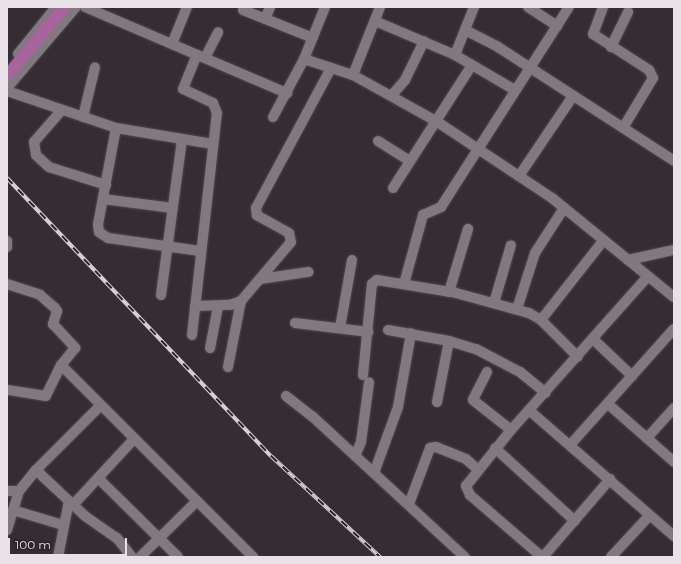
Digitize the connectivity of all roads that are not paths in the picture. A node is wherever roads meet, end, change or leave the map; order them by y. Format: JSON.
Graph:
{"nodes":[{"id":1,"x":56,"y":7,"type":"edge"},
{"id":2,"x":65,"y":7,"type":"edge"},
{"id":3,"x":76,"y":7,"type":"edge"},
{"id":4,"x":85,"y":7,"type":"edge"},
{"id":5,"x":187,"y":7,"type":"edge"},
{"id":6,"x":270,"y":7,"type":"edge"},
{"id":7,"x":324,"y":7,"type":"edge"},
{"id":8,"x":380,"y":7,"type":"edge"},
{"id":9,"x":474,"y":7,"type":"edge"},
{"id":10,"x":528,"y":7,"type":"edge"},
{"id":11,"x":569,"y":7,"type":"edge"},
{"id":12,"x":603,"y":7,"type":"edge"},
{"id":13,"x":243,"y":10,"type":"dead end"},
{"id":14,"x":628,"y":12,"type":"dead end"},
{"id":15,"x":265,"y":18,"type":"junction"},
{"id":16,"x":375,"y":21,"type":"junction"},
{"id":17,"x":557,"y":26,"type":"junction"},
{"id":18,"x":465,"y":30,"type":"junction"},
{"id":19,"x":218,"y":32,"type":"dead end"},
{"id":20,"x":313,"y":38,"type":"junction"},
{"id":21,"x":424,"y":41,"type":"junction"},
{"id":22,"x":172,"y":44,"type":"junction"},
{"id":23,"x":611,"y":47,"type":"junction"},
{"id":24,"x":455,"y":55,"type":"junction"},
{"id":25,"x":201,"y":57,"type":"junction"},
{"id":26,"x":304,"y":59,"type":"junction"},
{"id":27,"x":472,"y":65,"type":"junction"},
{"id":28,"x":7,"y":68,"type":"edge"},
{"id":29,"x":96,"y":68,"type":"dead end"},
{"id":30,"x":331,"y":68,"type":"junction"},
{"id":31,"x":530,"y":68,"type":"junction"},
{"id":32,"x":353,"y":75,"type":"junction"},
{"id":33,"x":7,"y":76,"type":"edge"},
{"id":34,"x":7,"y":90,"type":"edge"},
{"id":35,"x":515,"y":90,"type":"junction"},
{"id":36,"x":287,"y":93,"type":"junction"},
{"id":37,"x":392,"y":95,"type":"junction"},
{"id":38,"x":572,"y":96,"type":"junction"},
{"id":39,"x":61,"y":111,"type":"junction"},
{"id":40,"x":83,"y":117,"type":"junction"},
{"id":41,"x":274,"y":117,"type":"dead end"},
{"id":42,"x":436,"y":122,"type":"junction"},
{"id":43,"x":116,"y":128,"type":"junction"},
{"id":44,"x":623,"y":128,"type":"junction"},
{"id":45,"x":182,"y":139,"type":"junction"},
{"id":46,"x":378,"y":141,"type":"dead end"},
{"id":47,"x":213,"y":144,"type":"junction"},
{"id":48,"x":478,"y":150,"type":"junction"},
{"id":49,"x":410,"y":161,"type":"junction"},
{"id":50,"x":674,"y":161,"type":"edge"},
{"id":51,"x":519,"y":176,"type":"junction"},
{"id":52,"x":106,"y":185,"type":"junction"},
{"id":53,"x":393,"y":188,"type":"dead end"},
{"id":54,"x":103,"y":199,"type":"junction"},
{"id":55,"x":172,"y":208,"type":"junction"},
{"id":56,"x":564,"y":208,"type":"junction"},
{"id":57,"x":468,"y":229,"type":"dead end"},
{"id":58,"x":7,"y":241,"type":"edge"},
{"id":59,"x":603,"y":241,"type":"junction"},
{"id":60,"x":511,"y":245,"type":"dead end"},
{"id":61,"x":167,"y":246,"type":"junction"},
{"id":62,"x":7,"y":247,"type":"edge"},
{"id":63,"x":674,"y":250,"type":"edge"},
{"id":64,"x":200,"y":251,"type":"junction"},
{"id":65,"x":352,"y":260,"type":"dead end"},
{"id":66,"x":628,"y":260,"type":"junction"},
{"id":67,"x":308,"y":272,"type":"dead end"},
{"id":68,"x":648,"y":276,"type":"junction"},
{"id":69,"x":260,"y":279,"type":"junction"},
{"id":70,"x":7,"y":284,"type":"edge"},
{"id":71,"x":404,"y":284,"type":"junction"},
{"id":72,"x":449,"y":292,"type":"junction"},
{"id":73,"x":161,"y":295,"type":"dead end"},
{"id":74,"x":674,"y":297,"type":"edge"},
{"id":75,"x":241,"y":301,"type":"junction"},
{"id":76,"x":494,"y":304,"type":"junction"},
{"id":77,"x":195,"y":306,"type":"junction"},
{"id":78,"x":218,"y":307,"type":"junction"},
{"id":79,"x":518,"y":309,"type":"junction"},
{"id":80,"x":541,"y":320,"type":"junction"},
{"id":81,"x":295,"y":323,"type":"dead end"},
{"id":82,"x":340,"y":328,"type":"junction"},
{"id":83,"x":388,"y":330,"type":"dead end"},
{"id":84,"x":368,"y":332,"type":"junction"},
{"id":85,"x":411,"y":333,"type":"junction"},
{"id":86,"x":673,"y":333,"type":"edge"},
{"id":87,"x":192,"y":335,"type":"dead end"},
{"id":88,"x":592,"y":339,"type":"junction"},
{"id":89,"x":449,"y":341,"type":"junction"},
{"id":90,"x":210,"y":348,"type":"dead end"},
{"id":91,"x":578,"y":357,"type":"junction"},
{"id":92,"x":61,"y":365,"type":"junction"},
{"id":93,"x":228,"y":367,"type":"dead end"},
{"id":94,"x":487,"y":372,"type":"dead end"},
{"id":95,"x":632,"y":376,"type":"junction"},
{"id":96,"x":7,"y":390,"type":"edge"},
{"id":97,"x":546,"y":393,"type":"junction"},
{"id":98,"x":286,"y":396,"type":"dead end"},
{"id":99,"x":437,"y":402,"type":"dead end"},
{"id":100,"x":608,"y":404,"type":"junction"},
{"id":101,"x":100,"y":406,"type":"junction"},
{"id":102,"x":674,"y":408,"type":"edge"},
{"id":103,"x":530,"y":411,"type":"junction"},
{"id":104,"x":511,"y":430,"type":"junction"},
{"id":105,"x":647,"y":438,"type":"junction"},
{"id":106,"x":134,"y":439,"type":"junction"},
{"id":107,"x":571,"y":444,"type":"junction"},
{"id":108,"x":495,"y":448,"type":"junction"},
{"id":109,"x":355,"y":456,"type":"junction"},
{"id":110,"x":674,"y":462,"type":"edge"},
{"id":111,"x":477,"y":469,"type":"junction"},
{"id":112,"x":36,"y":470,"type":"junction"},
{"id":113,"x":374,"y":473,"type":"junction"},
{"id":114,"x":98,"y":478,"type":"junction"},
{"id":115,"x":610,"y":479,"type":"junction"},
{"id":116,"x":7,"y":491,"type":"edge"},
{"id":117,"x":19,"y":491,"type":"junction"},
{"id":118,"x":197,"y":501,"type":"junction"},
{"id":119,"x":71,"y":503,"type":"junction"},
{"id":120,"x":409,"y":504,"type":"junction"},
{"id":121,"x":13,"y":510,"type":"junction"},
{"id":122,"x":650,"y":515,"type":"junction"},
{"id":123,"x":574,"y":521,"type":"junction"},
{"id":124,"x":64,"y":525,"type":"junction"},
{"id":125,"x":7,"y":530,"type":"edge"},
{"id":126,"x":674,"y":536,"type":"edge"},
{"id":127,"x":159,"y":538,"type":"junction"},
{"id":128,"x":614,"y":556,"type":"edge"},
{"id":129,"x":58,"y":557,"type":"edge"},
{"id":130,"x":132,"y":557,"type":"edge"},
{"id":131,"x":140,"y":557,"type":"edge"},
{"id":132,"x":178,"y":557,"type":"edge"},
{"id":133,"x":253,"y":557,"type":"edge"},
{"id":134,"x":465,"y":557,"type":"edge"},
{"id":135,"x":543,"y":557,"type":"edge"}],
"edges":[{"from":1,"to":28,"type":"street"},
{"from":2,"to":33,"type":"main road"},
{"from":3,"to":34,"type":"street"},
{"from":4,"to":22,"type":"street"},
{"from":5,"to":22,"type":"street"},
{"from":6,"to":15,"type":"street"},
{"from":7,"to":20,"type":"street"},
{"from":8,"to":16,"type":"street"},
{"from":9,"to":18,"type":"street"},
{"from":10,"to":17,"type":"street"},
{"from":11,"to":17,"type":"street"},
{"from":12,"to":23,"type":"street"},
{"from":13,"to":15,"type":"street"},
{"from":14,"to":23,"type":"street"},
{"from":15,"to":20,"type":"street"},
{"from":16,"to":21,"type":"street"},
{"from":16,"to":32,"type":"street"},
{"from":17,"to":31,"type":"street"},
{"from":18,"to":24,"type":"street"},
{"from":18,"to":31,"type":"street"},
{"from":19,"to":25,"type":"street"},
{"from":20,"to":26,"type":"street"},
{"from":21,"to":24,"type":"street"},
{"from":21,"to":37,"type":"street"},
{"from":22,"to":25,"type":"street"},
{"from":23,"to":44,"type":"street"},
{"from":24,"to":27,"type":"street"},
{"from":25,"to":36,"type":"street"},
{"from":25,"to":47,"type":"street"},
{"from":26,"to":30,"type":"street"},
{"from":26,"to":36,"type":"street"},
{"from":27,"to":35,"type":"street"},
{"from":27,"to":42,"type":"street"},
{"from":29,"to":40,"type":"street"},
{"from":30,"to":32,"type":"street"},
{"from":30,"to":69,"type":"street"},
{"from":31,"to":35,"type":"street"},
{"from":31,"to":38,"type":"street"},
{"from":32,"to":37,"type":"street"},
{"from":34,"to":39,"type":"street"},
{"from":35,"to":48,"type":"street"},
{"from":36,"to":41,"type":"street"},
{"from":37,"to":42,"type":"street"},
{"from":38,"to":44,"type":"street"},
{"from":38,"to":51,"type":"street"},
{"from":39,"to":40,"type":"street"},
{"from":39,"to":52,"type":"street"},
{"from":40,"to":43,"type":"street"},
{"from":42,"to":48,"type":"street"},
{"from":42,"to":49,"type":"street"},
{"from":43,"to":45,"type":"street"},
{"from":43,"to":52,"type":"street"},
{"from":44,"to":50,"type":"street"},
{"from":45,"to":47,"type":"street"},
{"from":45,"to":55,"type":"street"},
{"from":46,"to":49,"type":"street"},
{"from":47,"to":64,"type":"street"},
{"from":48,"to":51,"type":"street"},
{"from":48,"to":71,"type":"street"},
{"from":49,"to":53,"type":"street"},
{"from":51,"to":56,"type":"street"},
{"from":52,"to":54,"type":"street"},
{"from":54,"to":55,"type":"street"},
{"from":54,"to":61,"type":"street"},
{"from":55,"to":61,"type":"street"},
{"from":56,"to":59,"type":"street"},
{"from":56,"to":79,"type":"street"},
{"from":57,"to":72,"type":"street"},
{"from":58,"to":62,"type":"street"},
{"from":59,"to":66,"type":"street"},
{"from":59,"to":80,"type":"street"},
{"from":60,"to":76,"type":"street"},
{"from":61,"to":64,"type":"street"},
{"from":61,"to":73,"type":"street"},
{"from":63,"to":66,"type":"street"},
{"from":64,"to":77,"type":"street"},
{"from":65,"to":82,"type":"street"},
{"from":66,"to":68,"type":"street"},
{"from":67,"to":69,"type":"street"},
{"from":68,"to":74,"type":"street"},
{"from":68,"to":88,"type":"street"},
{"from":69,"to":75,"type":"street"},
{"from":70,"to":92,"type":"street"},
{"from":71,"to":72,"type":"street"},
{"from":71,"to":84,"type":"street"},
{"from":72,"to":76,"type":"street"},
{"from":75,"to":78,"type":"street"},
{"from":75,"to":93,"type":"street"},
{"from":76,"to":79,"type":"street"},
{"from":77,"to":78,"type":"street"},
{"from":77,"to":87,"type":"street"},
{"from":78,"to":90,"type":"street"},
{"from":79,"to":80,"type":"street"},
{"from":80,"to":91,"type":"street"},
{"from":81,"to":82,"type":"street"},
{"from":82,"to":84,"type":"street"},
{"from":83,"to":85,"type":"street"},
{"from":84,"to":109,"type":"street"},
{"from":85,"to":89,"type":"street"},
{"from":85,"to":113,"type":"street"},
{"from":86,"to":95,"type":"street"},
{"from":88,"to":91,"type":"street"},
{"from":88,"to":95,"type":"street"},
{"from":89,"to":97,"type":"street"},
{"from":89,"to":99,"type":"street"},
{"from":91,"to":97,"type":"street"},
{"from":92,"to":96,"type":"street"},
{"from":92,"to":101,"type":"street"},
{"from":94,"to":104,"type":"street"},
{"from":95,"to":100,"type":"street"},
{"from":97,"to":103,"type":"street"},
{"from":98,"to":109,"type":"street"},
{"from":100,"to":105,"type":"street"},
{"from":100,"to":107,"type":"street"},
{"from":101,"to":106,"type":"street"},
{"from":101,"to":112,"type":"street"},
{"from":102,"to":105,"type":"street"},
{"from":103,"to":104,"type":"street"},
{"from":103,"to":107,"type":"street"},
{"from":104,"to":108,"type":"street"},
{"from":105,"to":110,"type":"street"},
{"from":106,"to":114,"type":"street"},
{"from":106,"to":118,"type":"street"},
{"from":107,"to":115,"type":"street"},
{"from":108,"to":111,"type":"street"},
{"from":108,"to":123,"type":"street"},
{"from":109,"to":113,"type":"street"},
{"from":111,"to":120,"type":"street"},
{"from":111,"to":135,"type":"street"},
{"from":112,"to":117,"type":"street"},
{"from":112,"to":119,"type":"street"},
{"from":113,"to":120,"type":"street"},
{"from":114,"to":119,"type":"street"},
{"from":114,"to":127,"type":"street"},
{"from":115,"to":122,"type":"street"},
{"from":115,"to":123,"type":"street"},
{"from":116,"to":117,"type":"street"},
{"from":117,"to":121,"type":"street"},
{"from":118,"to":127,"type":"street"},
{"from":118,"to":133,"type":"street"},
{"from":119,"to":124,"type":"street"},
{"from":119,"to":130,"type":"street"},
{"from":120,"to":134,"type":"street"},
{"from":121,"to":124,"type":"street"},
{"from":121,"to":125,"type":"street"},
{"from":122,"to":126,"type":"street"},
{"from":122,"to":128,"type":"street"},
{"from":123,"to":135,"type":"street"},
{"from":124,"to":129,"type":"street"},
{"from":127,"to":131,"type":"street"},
{"from":127,"to":132,"type":"street"}]}
